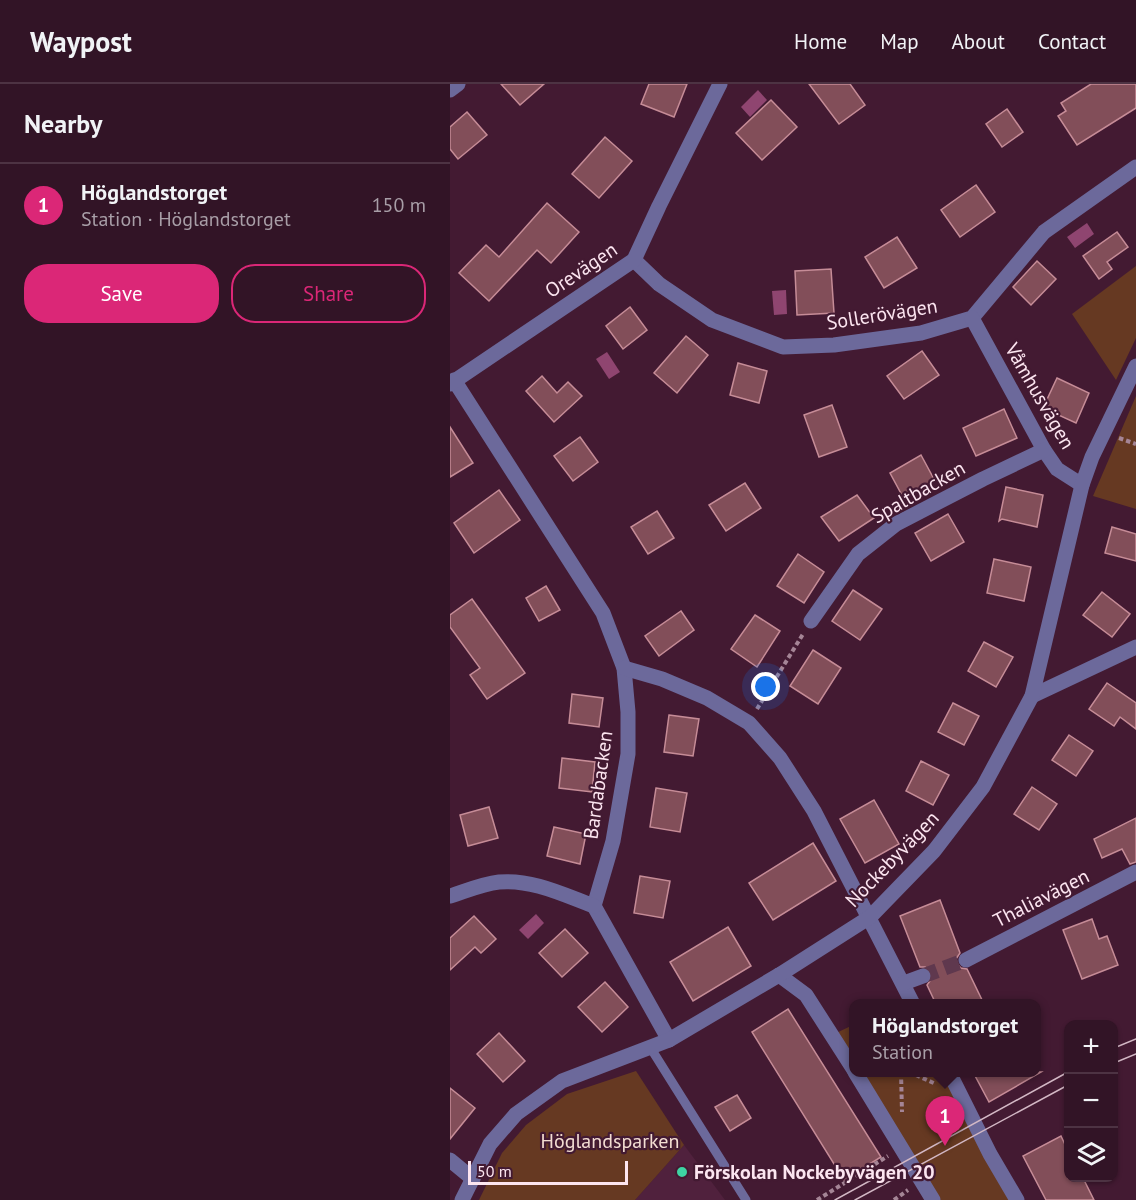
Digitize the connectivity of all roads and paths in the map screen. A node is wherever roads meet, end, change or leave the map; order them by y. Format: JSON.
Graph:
{"nodes":[{"id":1,"x":458,"y":84,"type":"edge"},
{"id":2,"x":730,"y":84,"type":"edge"},
{"id":3,"x":450,"y":90,"type":"edge"},
{"id":4,"x":716,"y":90,"type":"edge"},
{"id":5,"x":1136,"y":167,"type":"edge"},
{"id":6,"x":634,"y":260,"type":"junction"},
{"id":7,"x":972,"y":318,"type":"junction"},
{"id":8,"x":1136,"y":366,"type":"edge"},
{"id":9,"x":452,"y":382,"type":"edge"},
{"id":10,"x":1044,"y":450,"type":"junction"},
{"id":11,"x":1082,"y":485,"type":"junction"},
{"id":12,"x":811,"y":621,"type":"joint"},
{"id":13,"x":1136,"y":647,"type":"edge"},
{"id":14,"x":624,"y":668,"type":"junction"},
{"id":15,"x":1032,"y":696,"type":"junction"},
{"id":16,"x":749,"y":723,"type":"junction"},
{"id":17,"x":1136,"y":872,"type":"edge"},
{"id":18,"x":450,"y":897,"type":"edge"},
{"id":19,"x":594,"y":906,"type":"junction"},
{"id":20,"x":870,"y":917,"type":"junction"},
{"id":21,"x":966,"y":960,"type":"tunnel mouth"},
{"id":22,"x":779,"y":975,"type":"junction"},
{"id":23,"x":923,"y":976,"type":"tunnel mouth"},
{"id":24,"x":904,"y":983,"type":"junction"},
{"id":25,"x":912,"y":999,"type":"edge"},
{"id":26,"x":669,"y":1040,"type":"junction"},
{"id":27,"x":650,"y":1047,"type":"junction"},
{"id":28,"x":849,"y":1063,"type":"edge"},
{"id":29,"x":858,"y":1077,"type":"edge"},
{"id":30,"x":952,"y":1077,"type":"edge"},
{"id":31,"x":450,"y":1160,"type":"edge"},
{"id":32,"x":473,"y":1179,"type":"junction"},
{"id":33,"x":462,"y":1200,"type":"edge"},
{"id":34,"x":746,"y":1200,"type":"edge"},
{"id":35,"x":933,"y":1200,"type":"edge"},
{"id":36,"x":1017,"y":1200,"type":"edge"}],
"edges":[{"from":1,"to":3,"type":"street"},
{"from":2,"to":4,"type":"street"},
{"from":4,"to":6,"type":"street","name":"Orevägen"},
{"from":5,"to":7,"type":"street"},
{"from":6,"to":7,"type":"street","name":"Sollerövägen"},
{"from":6,"to":9,"type":"street","name":"Orevägen"},
{"from":7,"to":10,"type":"street","name":"Våmhusvägen"},
{"from":8,"to":11,"type":"street","name":"Nockebyvägen"},
{"from":9,"to":14,"type":"street","name":"Bardabacken"},
{"from":10,"to":11,"type":"street","name":"Våmhusvägen"},
{"from":10,"to":12,"type":"street","name":"Spaltbacken"},
{"from":11,"to":15,"type":"street","name":"Nockebyvägen"},
{"from":12,"to":16,"type":"path"},
{"from":13,"to":15,"type":"street"},
{"from":14,"to":16,"type":"street"},
{"from":14,"to":19,"type":"street","name":"Bardabacken"},
{"from":15,"to":20,"type":"street","name":"Nockebyvägen"},
{"from":16,"to":20,"type":"street"},
{"from":17,"to":21,"type":"street","name":"Thaliavägen"},
{"from":18,"to":19,"type":"street"},
{"from":19,"to":26,"type":"street"},
{"from":20,"to":22,"type":"street","name":"Nockebyvägen"},
{"from":20,"to":24,"type":"street"},
{"from":22,"to":26,"type":"street","name":"Nockebyvägen"},
{"from":22,"to":28,"type":"street"},
{"from":23,"to":24,"type":"street"},
{"from":24,"to":25,"type":"street"},
{"from":26,"to":27,"type":"street","name":"Nockebyvägen"},
{"from":27,"to":32,"type":"street","name":"Nockebyvägen"},
{"from":27,"to":34,"type":"lane"},
{"from":29,"to":35,"type":"street"},
{"from":30,"to":36,"type":"street"},
{"from":31,"to":32,"type":"street"},
{"from":32,"to":33,"type":"street","name":"Nockebyvägen"}]}
